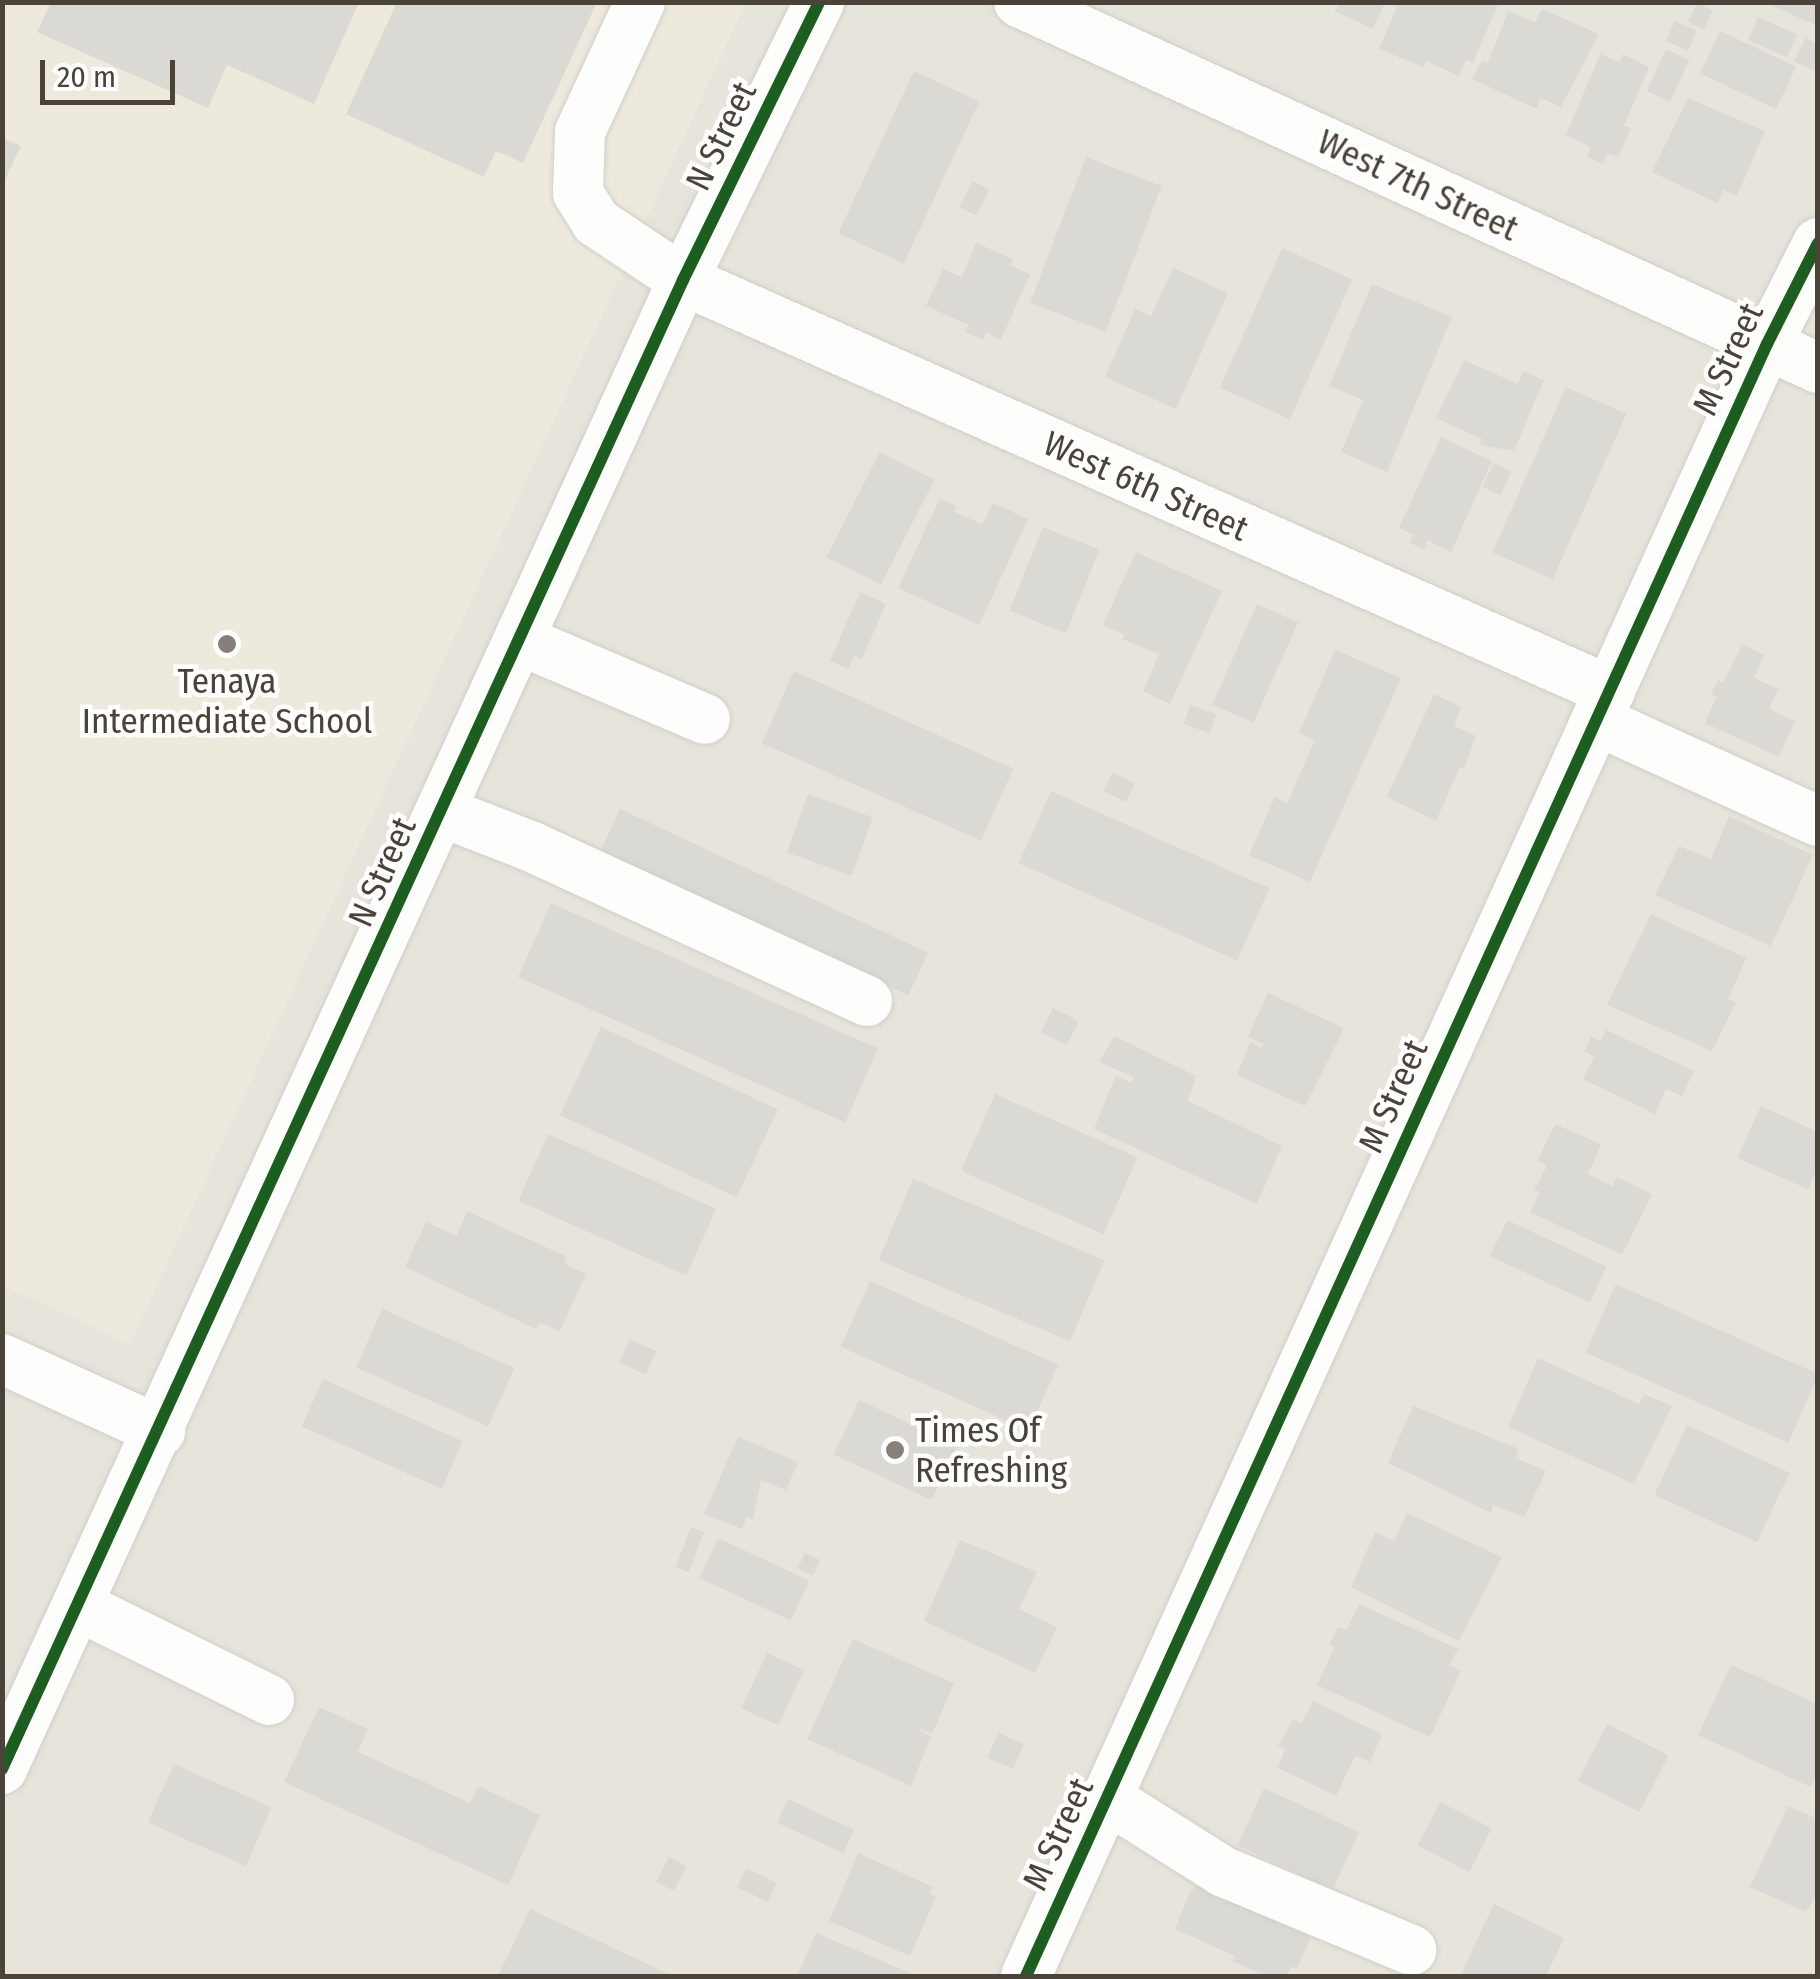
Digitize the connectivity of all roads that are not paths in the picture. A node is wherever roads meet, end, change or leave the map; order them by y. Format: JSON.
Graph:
{"nodes":[{"id":1,"x":640,"y":2,"type":"edge"},
{"id":2,"x":820,"y":2,"type":"edge"},
{"id":3,"x":1019,"y":2,"type":"edge"},
{"id":4,"x":1818,"y":243,"type":"edge"},
{"id":5,"x":683,"y":280,"type":"junction"},
{"id":6,"x":1767,"y":344,"type":"junction"},
{"id":7,"x":1818,"y":368,"type":"edge"},
{"id":8,"x":520,"y":640,"type":"junction"},
{"id":9,"x":1603,"y":705,"type":"junction"},
{"id":10,"x":705,"y":719,"type":"dead end"},
{"id":11,"x":442,"y":812,"type":"junction"},
{"id":12,"x":1818,"y":821,"type":"edge"},
{"id":13,"x":868,"y":1001,"type":"dead end"},
{"id":14,"x":2,"y":1358,"type":"edge"},
{"id":15,"x":160,"y":1432,"type":"junction"},
{"id":16,"x":79,"y":1606,"type":"junction"},
{"id":17,"x":269,"y":1700,"type":"dead end"},
{"id":18,"x":2,"y":1769,"type":"edge"},
{"id":19,"x":1108,"y":1798,"type":"junction"},
{"id":20,"x":1411,"y":1950,"type":"dead end"},
{"id":21,"x":1026,"y":1976,"type":"edge"}],
"edges":[{"from":1,"to":5,"type":"street","name":"West 6th Street"},
{"from":2,"to":5,"type":"street","name":"N Street"},
{"from":3,"to":6,"type":"street","name":"West 7th Street"},
{"from":4,"to":6,"type":"street","name":"M Street"},
{"from":5,"to":8,"type":"street","name":"N Street"},
{"from":5,"to":9,"type":"street","name":"West 6th Street"},
{"from":6,"to":7,"type":"street","name":"West 7th Street"},
{"from":6,"to":9,"type":"street","name":"M Street"},
{"from":8,"to":10,"type":"street"},
{"from":8,"to":11,"type":"street","name":"N Street"},
{"from":9,"to":12,"type":"street","name":"West 6th Street"},
{"from":9,"to":19,"type":"street","name":"M Street"},
{"from":11,"to":13,"type":"street"},
{"from":11,"to":15,"type":"street","name":"N Street"},
{"from":14,"to":15,"type":"street"},
{"from":15,"to":16,"type":"street","name":"N Street"},
{"from":16,"to":17,"type":"street"},
{"from":16,"to":18,"type":"street","name":"N Street"},
{"from":19,"to":20,"type":"street"},
{"from":19,"to":21,"type":"street","name":"M Street"}]}
